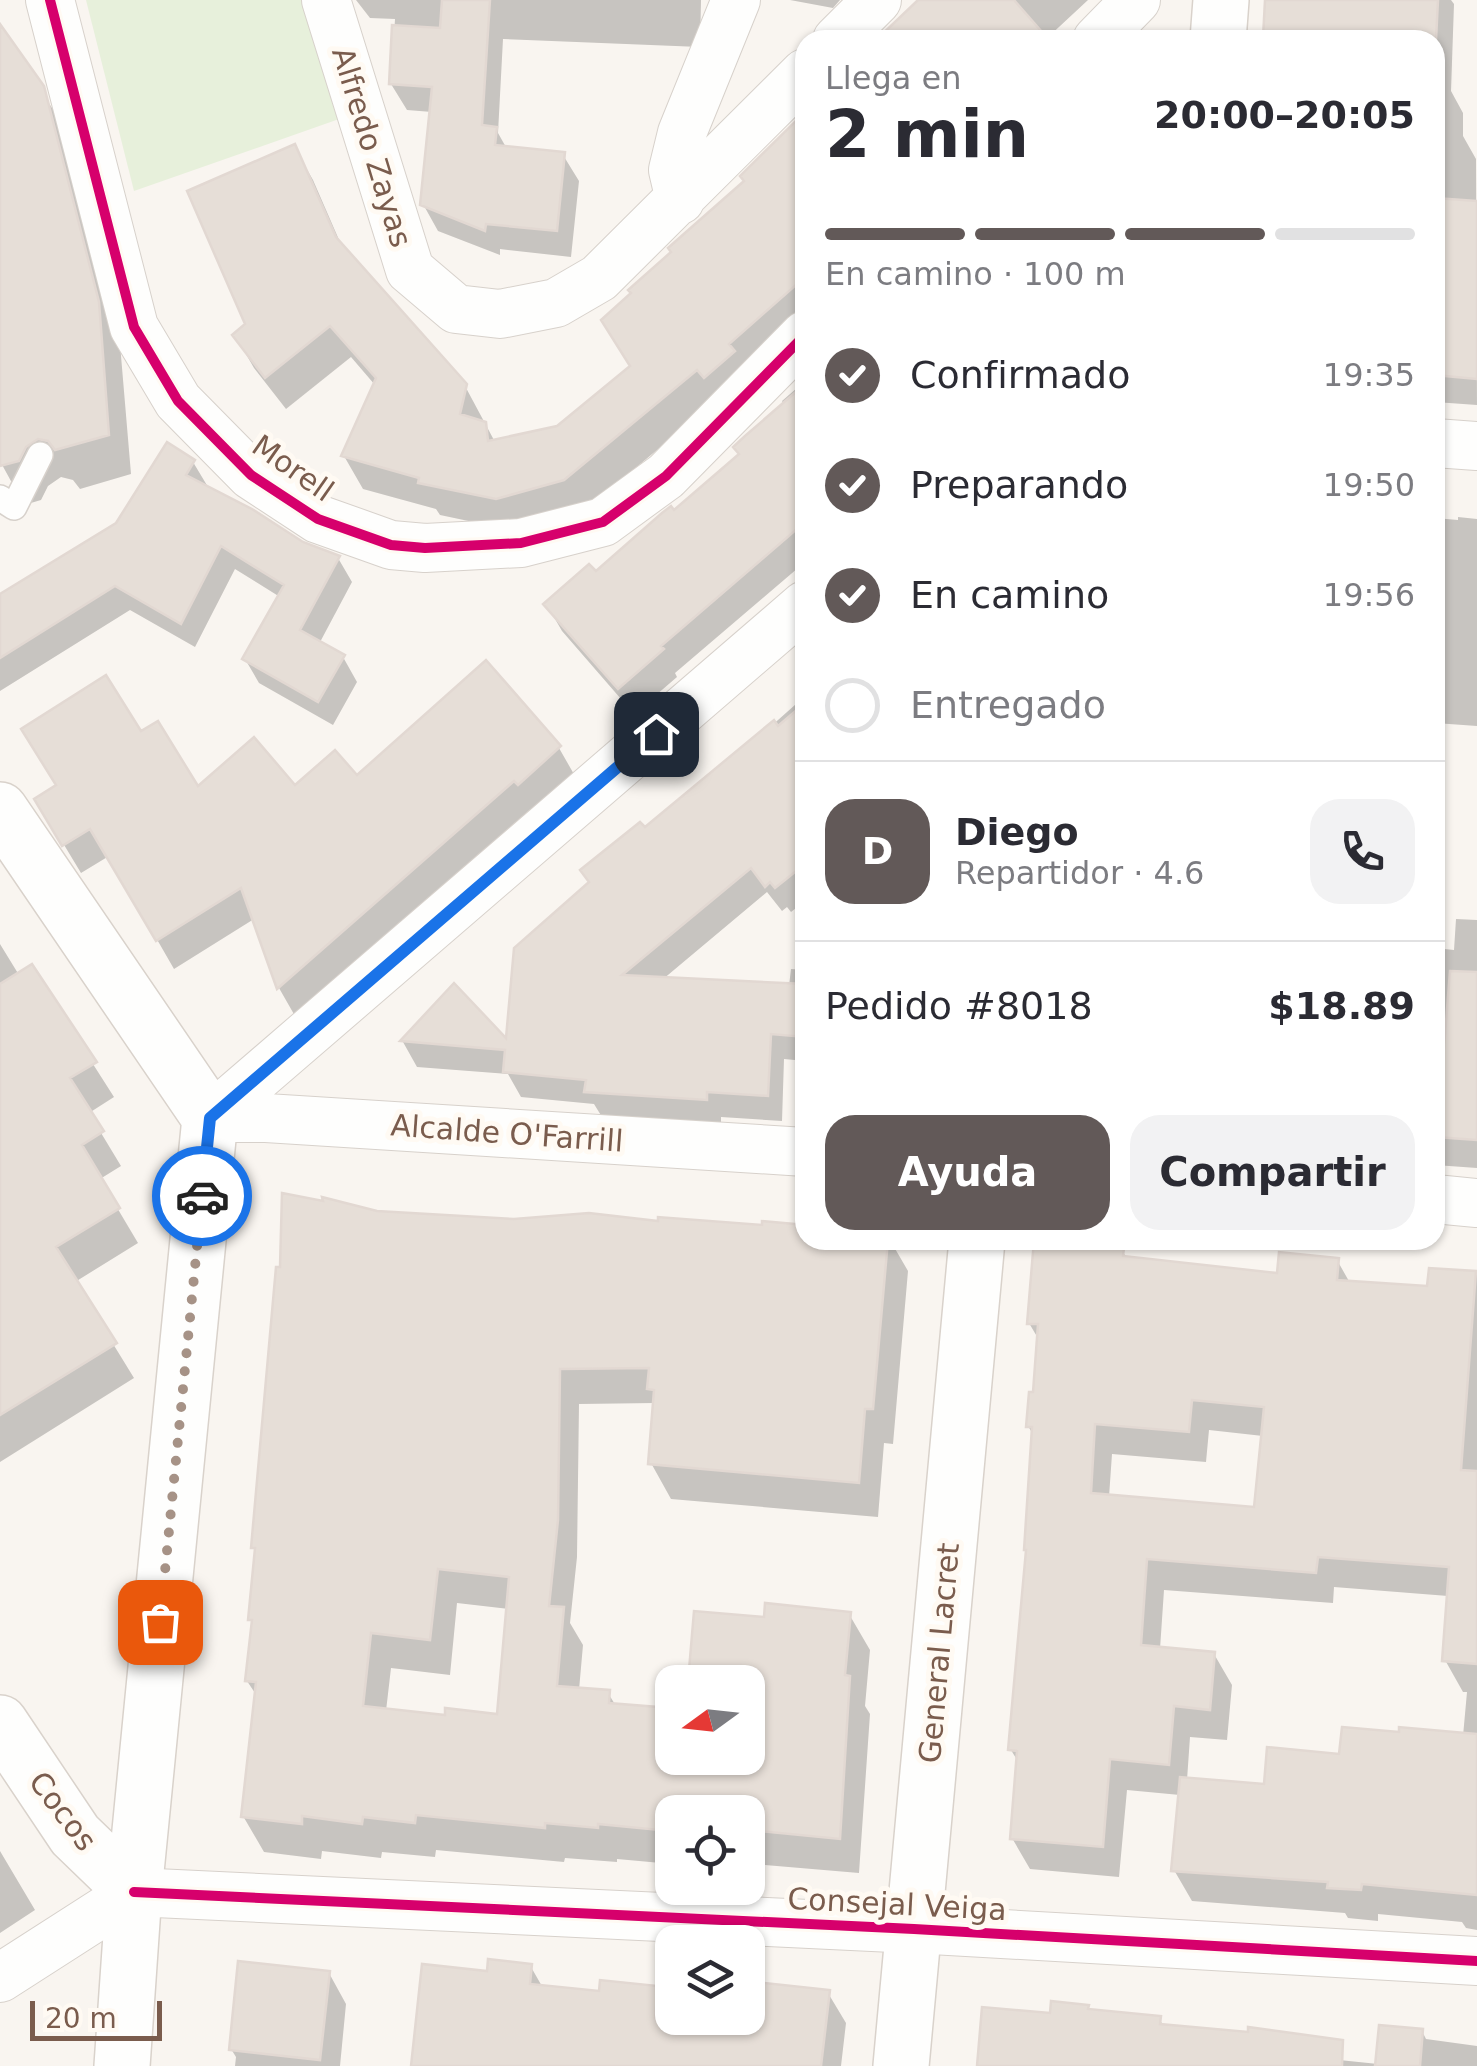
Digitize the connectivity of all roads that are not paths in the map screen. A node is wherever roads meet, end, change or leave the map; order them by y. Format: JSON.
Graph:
{"nodes":[{"id":1,"x":50,"y":0,"type":"edge"},
{"id":2,"x":326,"y":0,"type":"edge"},
{"id":3,"x":736,"y":0,"type":"edge"},
{"id":4,"x":877,"y":0,"type":"edge"},
{"id":5,"x":1136,"y":0,"type":"edge"},
{"id":6,"x":1220,"y":0,"type":"edge"},
{"id":7,"x":848,"y":30,"type":"edge"},
{"id":8,"x":1107,"y":30,"type":"edge"},
{"id":9,"x":1218,"y":30,"type":"edge"},
{"id":10,"x":795,"y":83,"type":"edge"},
{"id":11,"x":680,"y":200,"type":"junction"},
{"id":12,"x":795,"y":345,"type":"edge"},
{"id":13,"x":1445,"y":444,"type":"edge"},
{"id":14,"x":1477,"y":446,"type":"edge"},
{"id":15,"x":40,"y":455,"type":"dead end"},
{"id":16,"x":0,"y":498,"type":"edge"},
{"id":17,"x":795,"y":614,"type":"edge"},
{"id":18,"x":0,"y":810,"type":"edge"},
{"id":19,"x":210,"y":1118,"type":"junction"},
{"id":20,"x":795,"y":1151,"type":"edge"},
{"id":21,"x":1445,"y":1201,"type":"edge"},
{"id":22,"x":1477,"y":1203,"type":"edge"},
{"id":23,"x":975,"y":1250,"type":"edge"},
{"id":24,"x":0,"y":1723,"type":"edge"},
{"id":25,"x":134,"y":1892,"type":"junction"},
{"id":26,"x":914,"y":1929,"type":"junction"},
{"id":27,"x":1477,"y":1961,"type":"edge"},
{"id":28,"x":0,"y":1978,"type":"edge"},
{"id":29,"x":122,"y":2066,"type":"edge"},
{"id":30,"x":902,"y":2066,"type":"edge"}],
"edges":[{"from":1,"to":12,"type":"street","name":"Morell"},
{"from":2,"to":11,"type":"street","name":"Alfredo Zayas"},
{"from":3,"to":11,"type":"street"},
{"from":4,"to":7,"type":"street"},
{"from":5,"to":8,"type":"street"},
{"from":6,"to":9,"type":"street"},
{"from":10,"to":11,"type":"street","name":"Alfredo Zayas"},
{"from":13,"to":14,"type":"street"},
{"from":15,"to":16,"type":"lane"},
{"from":17,"to":19,"type":"street"},
{"from":18,"to":19,"type":"street"},
{"from":19,"to":20,"type":"street","name":"Alcalde O'Farrill"},
{"from":19,"to":25,"type":"street"},
{"from":21,"to":22,"type":"street"},
{"from":23,"to":26,"type":"street","name":"General Lacret"},
{"from":24,"to":25,"type":"street","name":"Cocos"},
{"from":25,"to":26,"type":"street","name":"Consejal Veiga"},
{"from":25,"to":28,"type":"street"},
{"from":25,"to":29,"type":"street"},
{"from":26,"to":27,"type":"street","name":"Consejal Veiga"},
{"from":26,"to":30,"type":"street","name":"General Lacret"}]}
